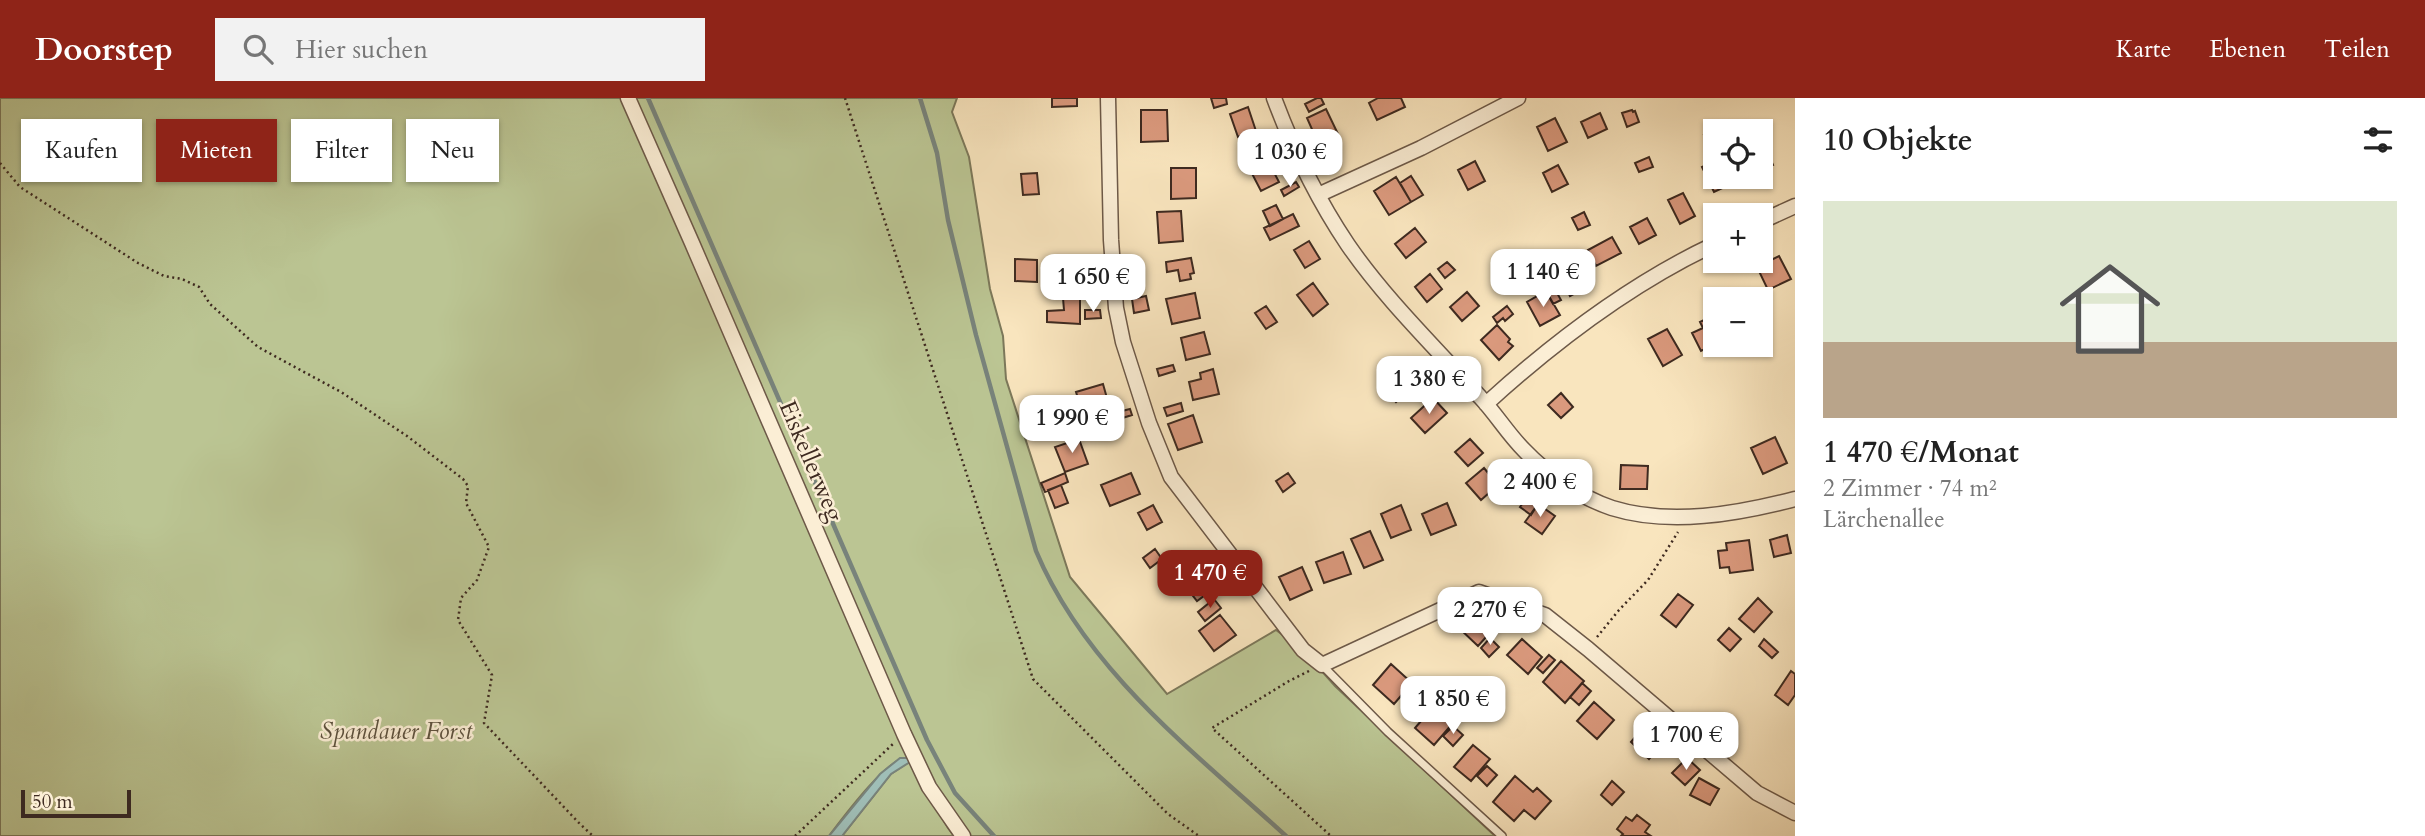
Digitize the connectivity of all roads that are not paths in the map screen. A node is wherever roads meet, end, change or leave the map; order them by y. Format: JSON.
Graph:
{"nodes":[{"id":1,"x":628,"y":98,"type":"edge"},
{"id":2,"x":1108,"y":98,"type":"edge"},
{"id":3,"x":1275,"y":98,"type":"edge"},
{"id":4,"x":1518,"y":98,"type":"edge"},
{"id":5,"x":1318,"y":195,"type":"junction"},
{"id":6,"x":1795,"y":206,"type":"edge"},
{"id":7,"x":1773,"y":216,"type":"edge"},
{"id":8,"x":1703,"y":250,"type":"edge"},
{"id":9,"x":1486,"y":404,"type":"junction"},
{"id":10,"x":1795,"y":499,"type":"edge"},
{"id":11,"x":1322,"y":665,"type":"junction"},
{"id":12,"x":1795,"y":813,"type":"edge"},
{"id":13,"x":963,"y":836,"type":"edge"},
{"id":14,"x":1502,"y":836,"type":"edge"}],
"edges":[{"from":1,"to":13,"type":"street","name":"Eiskellerweg"},
{"from":2,"to":11,"type":"street"},
{"from":3,"to":5,"type":"street"},
{"from":4,"to":5,"type":"street"},
{"from":5,"to":9,"type":"street"},
{"from":6,"to":7,"type":"street"},
{"from":8,"to":9,"type":"street"},
{"from":9,"to":10,"type":"street"},
{"from":11,"to":12,"type":"street"},
{"from":11,"to":14,"type":"lane"}]}
